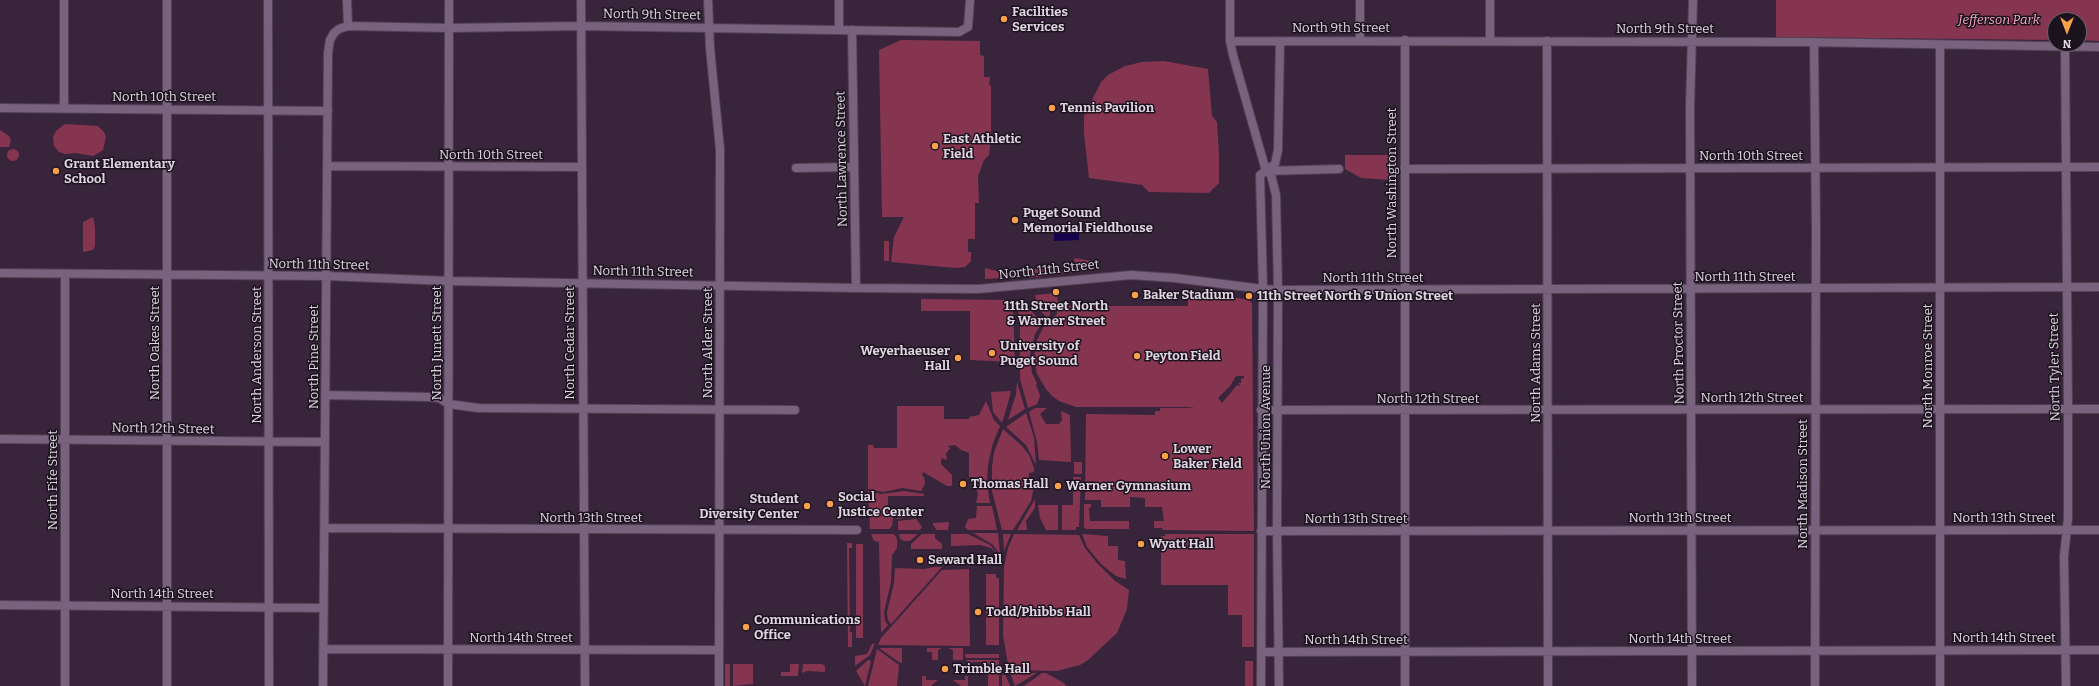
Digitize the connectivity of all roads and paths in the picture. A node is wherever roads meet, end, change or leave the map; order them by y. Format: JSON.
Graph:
{"nodes":[{"id":1,"x":64,"y":0,"type":"edge"},
{"id":2,"x":167,"y":0,"type":"edge"},
{"id":3,"x":268,"y":0,"type":"edge"},
{"id":4,"x":347,"y":0,"type":"edge"},
{"id":5,"x":449,"y":0,"type":"edge"},
{"id":6,"x":581,"y":0,"type":"edge"},
{"id":7,"x":708,"y":0,"type":"edge"},
{"id":8,"x":839,"y":0,"type":"edge"},
{"id":9,"x":970,"y":0,"type":"edge"},
{"id":10,"x":1230,"y":0,"type":"edge"},
{"id":11,"x":1360,"y":0,"type":"edge"},
{"id":12,"x":1490,"y":0,"type":"edge"},
{"id":13,"x":1693,"y":0,"type":"edge"},
{"id":14,"x":348,"y":26,"type":"junction"},
{"id":15,"x":581,"y":26,"type":"junction"},
{"id":16,"x":449,"y":28,"type":"junction"},
{"id":17,"x":709,"y":28,"type":"junction"},
{"id":18,"x":839,"y":30,"type":"junction"},
{"id":19,"x":852,"y":30,"type":"junction"},
{"id":20,"x":336,"y":31,"type":"joint"},
{"id":21,"x":1230,"y":40,"type":"junction"},
{"id":22,"x":1280,"y":40,"type":"junction"},
{"id":23,"x":1360,"y":40,"type":"junction"},
{"id":24,"x":1405,"y":40,"type":"junction"},
{"id":25,"x":1490,"y":40,"type":"junction"},
{"id":26,"x":1547,"y":41,"type":"junction"},
{"id":27,"x":1691,"y":41,"type":"junction"},
{"id":28,"x":1814,"y":42,"type":"junction"},
{"id":29,"x":1940,"y":45,"type":"junction"},
{"id":30,"x":2047,"y":47,"type":"edge"},
{"id":31,"x":2087,"y":47,"type":"edge"},
{"id":32,"x":2099,"y":47,"type":"edge"},
{"id":33,"x":2066,"y":52,"type":"edge"},
{"id":34,"x":0,"y":108,"type":"edge"},
{"id":35,"x":64,"y":108,"type":"junction"},
{"id":36,"x":167,"y":109,"type":"junction"},
{"id":37,"x":269,"y":110,"type":"junction"},
{"id":38,"x":328,"y":111,"type":"junction"},
{"id":39,"x":328,"y":166,"type":"junction"},
{"id":40,"x":449,"y":166,"type":"junction"},
{"id":41,"x":582,"y":167,"type":"junction"},
{"id":42,"x":854,"y":167,"type":"junction"},
{"id":43,"x":1941,"y":167,"type":"junction"},
{"id":44,"x":2066,"y":167,"type":"junction"},
{"id":45,"x":2099,"y":167,"type":"edge"},
{"id":46,"x":796,"y":168,"type":"dead end"},
{"id":47,"x":1548,"y":168,"type":"junction"},
{"id":48,"x":1691,"y":168,"type":"junction"},
{"id":49,"x":1814,"y":168,"type":"junction"},
{"id":50,"x":1339,"y":169,"type":"dead end"},
{"id":51,"x":1404,"y":169,"type":"junction"},
{"id":52,"x":1266,"y":170,"type":"junction"},
{"id":53,"x":0,"y":274,"type":"edge"},
{"id":54,"x":65,"y":274,"type":"junction"},
{"id":55,"x":167,"y":275,"type":"junction"},
{"id":56,"x":269,"y":276,"type":"junction"},
{"id":57,"x":327,"y":276,"type":"junction"},
{"id":58,"x":449,"y":281,"type":"junction"},
{"id":59,"x":582,"y":282,"type":"junction"},
{"id":60,"x":720,"y":286,"type":"junction"},
{"id":61,"x":2066,"y":287,"type":"junction"},
{"id":62,"x":856,"y":288,"type":"junction"},
{"id":63,"x":1940,"y":288,"type":"junction"},
{"id":64,"x":2099,"y":288,"type":"edge"},
{"id":65,"x":1263,"y":289,"type":"junction"},
{"id":66,"x":1548,"y":289,"type":"junction"},
{"id":67,"x":1690,"y":289,"type":"junction"},
{"id":68,"x":1815,"y":289,"type":"junction"},
{"id":69,"x":1278,"y":290,"type":"junction"},
{"id":70,"x":1404,"y":290,"type":"junction"},
{"id":71,"x":326,"y":395,"type":"junction"},
{"id":72,"x":448,"y":404,"type":"junction"},
{"id":73,"x":582,"y":409,"type":"junction"},
{"id":74,"x":720,"y":410,"type":"junction"},
{"id":75,"x":794,"y":410,"type":"dead end"},
{"id":76,"x":1261,"y":410,"type":"junction"},
{"id":77,"x":1278,"y":410,"type":"junction"},
{"id":78,"x":1404,"y":410,"type":"junction"},
{"id":79,"x":1692,"y":410,"type":"junction"},
{"id":80,"x":1815,"y":410,"type":"junction"},
{"id":81,"x":1940,"y":410,"type":"junction"},
{"id":82,"x":2068,"y":410,"type":"junction"},
{"id":83,"x":2099,"y":410,"type":"edge"},
{"id":84,"x":1548,"y":411,"type":"junction"},
{"id":85,"x":0,"y":439,"type":"edge"},
{"id":86,"x":65,"y":440,"type":"junction"},
{"id":87,"x":167,"y":441,"type":"junction"},
{"id":88,"x":269,"y":442,"type":"junction"},
{"id":89,"x":325,"y":442,"type":"junction"},
{"id":90,"x":325,"y":528,"type":"junction"},
{"id":91,"x":448,"y":529,"type":"junction"},
{"id":92,"x":585,"y":530,"type":"junction"},
{"id":93,"x":718,"y":530,"type":"junction"},
{"id":94,"x":857,"y":530,"type":"dead end"},
{"id":95,"x":1404,"y":530,"type":"junction"},
{"id":96,"x":1548,"y":530,"type":"junction"},
{"id":97,"x":1692,"y":530,"type":"junction"},
{"id":98,"x":1815,"y":530,"type":"junction"},
{"id":99,"x":1940,"y":530,"type":"junction"},
{"id":100,"x":2066,"y":530,"type":"junction"},
{"id":101,"x":2099,"y":530,"type":"edge"},
{"id":102,"x":1261,"y":531,"type":"junction"},
{"id":103,"x":1277,"y":531,"type":"junction"},
{"id":104,"x":0,"y":605,"type":"edge"},
{"id":105,"x":65,"y":605,"type":"junction"},
{"id":106,"x":167,"y":606,"type":"junction"},
{"id":107,"x":269,"y":607,"type":"junction"},
{"id":108,"x":324,"y":608,"type":"junction"},
{"id":109,"x":324,"y":649,"type":"junction"},
{"id":110,"x":448,"y":650,"type":"junction"},
{"id":111,"x":585,"y":650,"type":"junction"},
{"id":112,"x":719,"y":650,"type":"junction"},
{"id":113,"x":1940,"y":650,"type":"junction"},
{"id":114,"x":2066,"y":650,"type":"junction"},
{"id":115,"x":2099,"y":650,"type":"edge"},
{"id":116,"x":1548,"y":651,"type":"junction"},
{"id":117,"x":1692,"y":651,"type":"junction"},
{"id":118,"x":1815,"y":651,"type":"junction"},
{"id":119,"x":1261,"y":652,"type":"junction"},
{"id":120,"x":1279,"y":652,"type":"junction"},
{"id":121,"x":1404,"y":652,"type":"junction"},
{"id":122,"x":65,"y":686,"type":"edge"},
{"id":123,"x":167,"y":686,"type":"edge"},
{"id":124,"x":269,"y":686,"type":"edge"},
{"id":125,"x":323,"y":686,"type":"edge"},
{"id":126,"x":448,"y":686,"type":"edge"},
{"id":127,"x":585,"y":686,"type":"edge"},
{"id":128,"x":719,"y":686,"type":"edge"},
{"id":129,"x":1261,"y":686,"type":"edge"},
{"id":130,"x":1279,"y":686,"type":"edge"},
{"id":131,"x":1404,"y":686,"type":"edge"},
{"id":132,"x":1548,"y":686,"type":"edge"},
{"id":133,"x":1692,"y":686,"type":"edge"},
{"id":134,"x":1815,"y":686,"type":"edge"},
{"id":135,"x":1940,"y":686,"type":"edge"},
{"id":136,"x":2066,"y":686,"type":"edge"}],
"edges":[{"from":1,"to":35,"type":"street"},
{"from":2,"to":36,"type":"street","name":"North Oakes Street"},
{"from":3,"to":37,"type":"street","name":"North Anderson Street"},
{"from":4,"to":14,"type":"street"},
{"from":5,"to":16,"type":"street","name":"North Junett Street"},
{"from":6,"to":15,"type":"street","name":"North Cedar Street"},
{"from":7,"to":17,"type":"street","name":"North Alder Street"},
{"from":8,"to":18,"type":"street"},
{"from":9,"to":19,"type":"street","name":"North 9th Street"},
{"from":10,"to":21,"type":"street","name":"North Union Avenue"},
{"from":11,"to":23,"type":"street"},
{"from":12,"to":25,"type":"street"},
{"from":13,"to":27,"type":"street","name":"North Proctor Street"},
{"from":14,"to":16,"type":"street","name":"North 9th Street"},
{"from":14,"to":20,"type":"street","name":"North 9th Street"},
{"from":15,"to":16,"type":"street","name":"North 9th Street"},
{"from":15,"to":17,"type":"street","name":"North 9th Street"},
{"from":15,"to":41,"type":"street","name":"North Cedar Street"},
{"from":16,"to":40,"type":"street","name":"North Junett Street"},
{"from":17,"to":18,"type":"street","name":"North 9th Street"},
{"from":17,"to":60,"type":"street","name":"North Alder Street"},
{"from":18,"to":19,"type":"street","name":"North 9th Street"},
{"from":19,"to":42,"type":"street","name":"North Lawrence Street"},
{"from":20,"to":38,"type":"street","name":"North Pine Street"},
{"from":21,"to":22,"type":"street","name":"North 9th Street"},
{"from":21,"to":52,"type":"street","name":"North Union Avenue"},
{"from":22,"to":23,"type":"street","name":"North 9th Street"},
{"from":22,"to":52,"type":"street","name":"North Union Avenue"},
{"from":23,"to":24,"type":"street","name":"North 9th Street"},
{"from":24,"to":25,"type":"street","name":"North 9th Street"},
{"from":24,"to":51,"type":"street","name":"North Washington Street"},
{"from":25,"to":26,"type":"street","name":"North 9th Street"},
{"from":26,"to":27,"type":"street","name":"North 9th Street"},
{"from":26,"to":47,"type":"street","name":"North Adams Street"},
{"from":27,"to":28,"type":"street","name":"North 9th Street"},
{"from":27,"to":48,"type":"street","name":"North Proctor Street"},
{"from":28,"to":29,"type":"street","name":"North 9th Street"},
{"from":28,"to":49,"type":"street","name":"North Madison Street"},
{"from":29,"to":30,"type":"street","name":"North 9th Street"},
{"from":29,"to":43,"type":"street","name":"North Monroe Street"},
{"from":31,"to":32,"type":"street","name":"North 9th Street"},
{"from":33,"to":44,"type":"street","name":"North Tyler Street"},
{"from":34,"to":35,"type":"street","name":"North 10th Street"},
{"from":35,"to":36,"type":"street","name":"North 10th Street"},
{"from":36,"to":37,"type":"street","name":"North 10th Street"},
{"from":36,"to":55,"type":"street","name":"North Oakes Street"},
{"from":37,"to":38,"type":"street","name":"North 10th Street"},
{"from":37,"to":56,"type":"street","name":"North Anderson Street"},
{"from":38,"to":39,"type":"street","name":"North Pine Street"},
{"from":39,"to":40,"type":"street","name":"North 10th Street"},
{"from":39,"to":57,"type":"street","name":"North Pine Street"},
{"from":40,"to":41,"type":"street","name":"North 10th Street"},
{"from":40,"to":58,"type":"street","name":"North Junett Street"},
{"from":41,"to":59,"type":"street","name":"North Cedar Street"},
{"from":42,"to":46,"type":"street"},
{"from":42,"to":62,"type":"street","name":"North Lawrence Street"},
{"from":43,"to":44,"type":"street","name":"North 10th Street"},
{"from":43,"to":49,"type":"street","name":"North 10th Street"},
{"from":43,"to":63,"type":"street","name":"North Monroe Street"},
{"from":44,"to":45,"type":"street","name":"North 10th Street"},
{"from":44,"to":61,"type":"street","name":"North Tyler Street"},
{"from":47,"to":48,"type":"street","name":"North 10th Street"},
{"from":47,"to":51,"type":"street","name":"North 10th Street"},
{"from":47,"to":66,"type":"street","name":"North Adams Street"},
{"from":48,"to":49,"type":"street","name":"North 10th Street"},
{"from":48,"to":67,"type":"street","name":"North Proctor Street"},
{"from":49,"to":68,"type":"street","name":"North Madison Street"},
{"from":50,"to":52,"type":"street"},
{"from":51,"to":70,"type":"street","name":"North Washington Street"},
{"from":52,"to":65,"type":"street","name":"North Union Avenue"},
{"from":52,"to":69,"type":"street","name":"North Union Avenue"},
{"from":53,"to":54,"type":"street","name":"North 11th Street"},
{"from":54,"to":55,"type":"street","name":"North 11th Street"},
{"from":54,"to":86,"type":"street","name":"North Fife Street"},
{"from":55,"to":56,"type":"street","name":"North 11th Street"},
{"from":55,"to":87,"type":"street","name":"North Oakes Street"},
{"from":56,"to":57,"type":"street","name":"North 11th Street"},
{"from":56,"to":88,"type":"street","name":"North Anderson Street"},
{"from":57,"to":58,"type":"street","name":"North 11th Street"},
{"from":57,"to":71,"type":"street","name":"North Pine Street"},
{"from":58,"to":59,"type":"street","name":"North 11th Street"},
{"from":58,"to":72,"type":"street","name":"North Junett Street"},
{"from":59,"to":60,"type":"street","name":"North 11th Street"},
{"from":59,"to":73,"type":"street","name":"North Cedar Street"},
{"from":60,"to":62,"type":"street","name":"North 11th Street"},
{"from":60,"to":74,"type":"street","name":"North Alder Street"},
{"from":61,"to":63,"type":"street","name":"North 11th Street"},
{"from":61,"to":64,"type":"street","name":"North 11th Street"},
{"from":61,"to":82,"type":"street","name":"North Tyler Street"},
{"from":62,"to":65,"type":"street","name":"North 11th Street"},
{"from":63,"to":68,"type":"street","name":"North 11th Street"},
{"from":63,"to":81,"type":"street","name":"North Monroe Street"},
{"from":65,"to":69,"type":"street","name":"North 11th Street"},
{"from":65,"to":76,"type":"street","name":"North Union Avenue"},
{"from":66,"to":67,"type":"street","name":"North 11th Street"},
{"from":66,"to":70,"type":"street","name":"North 11th Street"},
{"from":66,"to":84,"type":"street","name":"North Adams Street"},
{"from":67,"to":68,"type":"street","name":"North 11th Street"},
{"from":67,"to":79,"type":"street","name":"North Proctor Street"},
{"from":68,"to":80,"type":"street","name":"North Madison Street"},
{"from":69,"to":70,"type":"street","name":"North 11th Street"},
{"from":69,"to":77,"type":"street","name":"North Union Avenue"},
{"from":70,"to":78,"type":"street","name":"North Washington Street"},
{"from":71,"to":72,"type":"street"},
{"from":71,"to":89,"type":"street","name":"North Pine Street"},
{"from":72,"to":73,"type":"street"},
{"from":72,"to":91,"type":"street","name":"North Junett Street"},
{"from":73,"to":74,"type":"street"},
{"from":73,"to":92,"type":"street","name":"North Cedar Street"},
{"from":74,"to":75,"type":"street"},
{"from":74,"to":93,"type":"street","name":"North Alder Street"},
{"from":76,"to":77,"type":"street","name":"North 12th Street"},
{"from":76,"to":102,"type":"street","name":"North Union Avenue"},
{"from":77,"to":78,"type":"street","name":"North 12th Street"},
{"from":77,"to":103,"type":"street","name":"North Union Avenue"},
{"from":78,"to":84,"type":"street","name":"North 12th Street"},
{"from":78,"to":95,"type":"street","name":"North Washington Street"},
{"from":79,"to":80,"type":"street","name":"North 12th Street"},
{"from":79,"to":84,"type":"street","name":"North 12th Street"},
{"from":79,"to":97,"type":"street","name":"North Proctor Street"},
{"from":80,"to":81,"type":"street","name":"North 12th Street"},
{"from":80,"to":98,"type":"street","name":"North Madison Street"},
{"from":81,"to":82,"type":"street","name":"North 12th Street"},
{"from":81,"to":99,"type":"street","name":"North Monroe Street"},
{"from":82,"to":83,"type":"street","name":"North 12th Street"},
{"from":82,"to":100,"type":"street","name":"North Tyler Street"},
{"from":84,"to":96,"type":"street","name":"North Adams Street"},
{"from":85,"to":86,"type":"street","name":"North 12th Street"},
{"from":86,"to":87,"type":"street","name":"North 12th Street"},
{"from":86,"to":105,"type":"street","name":"North Fife Street"},
{"from":87,"to":88,"type":"street","name":"North 12th Street"},
{"from":87,"to":106,"type":"street","name":"North Oakes Street"},
{"from":88,"to":89,"type":"street","name":"North 12th Street"},
{"from":88,"to":107,"type":"street","name":"North Anderson Street"},
{"from":89,"to":90,"type":"street","name":"North Pine Street"},
{"from":90,"to":91,"type":"street","name":"North 13th Street"},
{"from":90,"to":108,"type":"street","name":"North Pine Street"},
{"from":91,"to":92,"type":"street","name":"North 13th Street"},
{"from":91,"to":110,"type":"street","name":"North Junett Street"},
{"from":92,"to":93,"type":"street","name":"North 13th Street"},
{"from":92,"to":111,"type":"street","name":"North Cedar Street"},
{"from":93,"to":94,"type":"street","name":"North 13th Street"},
{"from":93,"to":112,"type":"street","name":"North Alder Street"},
{"from":95,"to":96,"type":"street","name":"North 13th Street"},
{"from":95,"to":103,"type":"street","name":"North 13th Street"},
{"from":95,"to":121,"type":"street","name":"North Washington Street"},
{"from":96,"to":97,"type":"street","name":"North 13th Street"},
{"from":96,"to":116,"type":"street","name":"North Adams Street"},
{"from":97,"to":98,"type":"street","name":"North 13th Street"},
{"from":97,"to":117,"type":"street","name":"North Proctor Street"},
{"from":98,"to":99,"type":"street","name":"North 13th Street"},
{"from":98,"to":118,"type":"street","name":"North Madison Street"},
{"from":99,"to":100,"type":"street","name":"North 13th Street"},
{"from":99,"to":113,"type":"street","name":"North Monroe Street"},
{"from":100,"to":101,"type":"street","name":"North 13th Street"},
{"from":100,"to":114,"type":"street","name":"North Tyler Street"},
{"from":102,"to":103,"type":"street","name":"North 13th Street"},
{"from":102,"to":119,"type":"street","name":"North Union Avenue"},
{"from":103,"to":120,"type":"street","name":"North Union Avenue"},
{"from":104,"to":105,"type":"street","name":"North 14th Street"},
{"from":105,"to":106,"type":"street","name":"North 14th Street"},
{"from":105,"to":122,"type":"street","name":"North Fife Street"},
{"from":106,"to":107,"type":"street","name":"North 14th Street"},
{"from":106,"to":123,"type":"street","name":"North Oakes Street"},
{"from":107,"to":108,"type":"street","name":"North 14th Street"},
{"from":107,"to":124,"type":"street","name":"North Anderson Street"},
{"from":108,"to":109,"type":"street","name":"North Pine Street"},
{"from":109,"to":110,"type":"street","name":"North 14th Street"},
{"from":109,"to":125,"type":"street","name":"North Pine Street"},
{"from":110,"to":111,"type":"street","name":"North 14th Street"},
{"from":110,"to":126,"type":"street","name":"North Junett Street"},
{"from":111,"to":112,"type":"street","name":"North 14th Street"},
{"from":111,"to":127,"type":"street","name":"North Cedar Street"},
{"from":112,"to":128,"type":"street","name":"North Alder Street"},
{"from":113,"to":114,"type":"street","name":"North 14th Street"},
{"from":113,"to":118,"type":"street","name":"North 14th Street"},
{"from":113,"to":135,"type":"street","name":"North Monroe Street"},
{"from":114,"to":115,"type":"street","name":"North 14th Street"},
{"from":114,"to":136,"type":"street","name":"North Tyler Street"},
{"from":116,"to":117,"type":"street","name":"North 14th Street"},
{"from":116,"to":121,"type":"street","name":"North 14th Street"},
{"from":116,"to":132,"type":"street","name":"North Adams Street"},
{"from":117,"to":118,"type":"street","name":"North 14th Street"},
{"from":117,"to":133,"type":"street","name":"North Proctor Street"},
{"from":118,"to":134,"type":"street","name":"North Madison Street"},
{"from":119,"to":120,"type":"street","name":"North 14th Street"},
{"from":119,"to":129,"type":"street","name":"North Union Avenue"},
{"from":120,"to":121,"type":"street","name":"North 14th Street"},
{"from":120,"to":130,"type":"street","name":"North Union Avenue"},
{"from":121,"to":131,"type":"street","name":"North Washington Street"}]}
